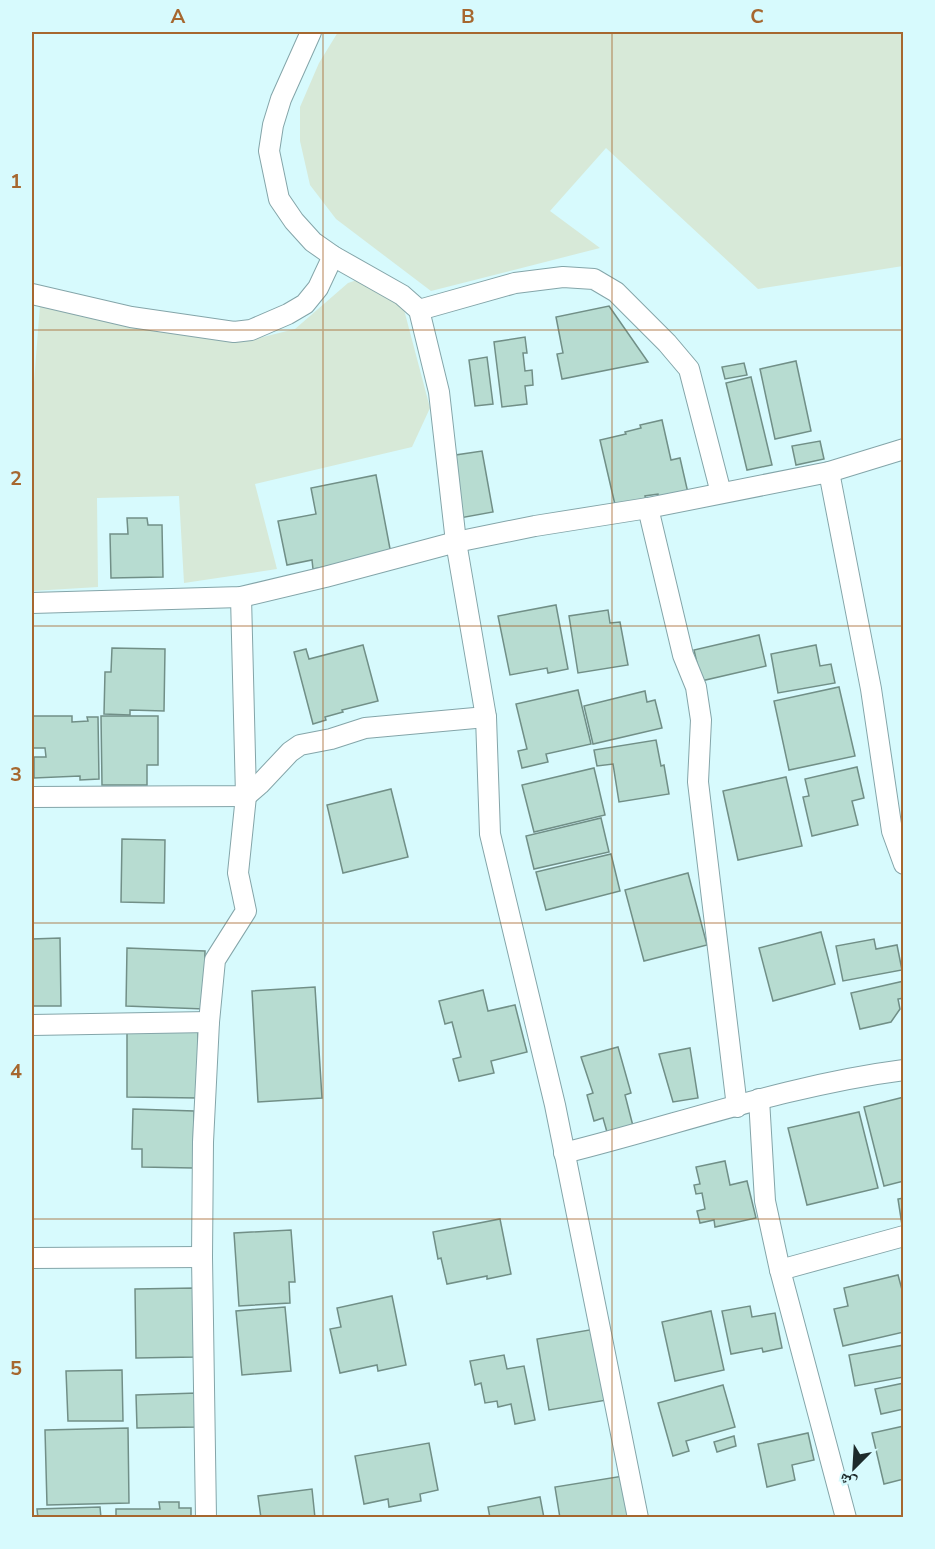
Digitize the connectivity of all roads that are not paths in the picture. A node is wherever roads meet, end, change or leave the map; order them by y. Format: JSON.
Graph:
{"nodes":[{"id":1,"x":311,"y":32,"type":"edge"},
{"id":2,"x":333,"y":256,"type":"junction"},
{"id":3,"x":32,"y":294,"type":"edge"},
{"id":4,"x":419,"y":310,"type":"junction"},
{"id":5,"x":903,"y":449,"type":"edge"},
{"id":6,"x":829,"y":472,"type":"junction"},
{"id":7,"x":721,"y":493,"type":"junction"},
{"id":8,"x":648,"y":508,"type":"junction"},
{"id":9,"x":456,"y":542,"type":"junction"},
{"id":10,"x":241,"y":597,"type":"junction"},
{"id":11,"x":32,"y":603,"type":"edge"},
{"id":12,"x":486,"y":717,"type":"junction"},
{"id":13,"x":246,"y":796,"type":"junction"},
{"id":14,"x":32,"y":797,"type":"edge"},
{"id":15,"x":903,"y":864,"type":"edge"},
{"id":16,"x":209,"y":1022,"type":"junction"},
{"id":17,"x":32,"y":1025,"type":"edge"},
{"id":18,"x":903,"y":1070,"type":"edge"},
{"id":19,"x":759,"y":1099,"type":"junction"},
{"id":20,"x":737,"y":1107,"type":"junction"},
{"id":21,"x":564,"y":1153,"type":"junction"},
{"id":22,"x":903,"y":1236,"type":"edge"},
{"id":23,"x":202,"y":1257,"type":"junction"},
{"id":24,"x":32,"y":1258,"type":"edge"},
{"id":25,"x":780,"y":1270,"type":"junction"},
{"id":26,"x":206,"y":1518,"type":"edge"},
{"id":27,"x":638,"y":1518,"type":"edge"},
{"id":28,"x":846,"y":1518,"type":"edge"}],
"edges":[{"from":1,"to":2,"type":"street"},
{"from":2,"to":3,"type":"street"},
{"from":2,"to":4,"type":"street"},
{"from":4,"to":7,"type":"street"},
{"from":4,"to":9,"type":"street"},
{"from":5,"to":6,"type":"street"},
{"from":6,"to":7,"type":"street"},
{"from":6,"to":15,"type":"street"},
{"from":7,"to":8,"type":"street"},
{"from":8,"to":9,"type":"street"},
{"from":8,"to":20,"type":"street"},
{"from":9,"to":10,"type":"street"},
{"from":9,"to":12,"type":"street"},
{"from":10,"to":11,"type":"street"},
{"from":10,"to":13,"type":"street"},
{"from":12,"to":13,"type":"street"},
{"from":12,"to":21,"type":"street"},
{"from":13,"to":14,"type":"street"},
{"from":13,"to":16,"type":"street"},
{"from":16,"to":17,"type":"street"},
{"from":16,"to":23,"type":"street"},
{"from":18,"to":19,"type":"street"},
{"from":19,"to":20,"type":"street"},
{"from":19,"to":25,"type":"street"},
{"from":20,"to":21,"type":"street"},
{"from":21,"to":27,"type":"street"},
{"from":22,"to":25,"type":"street"},
{"from":23,"to":24,"type":"street"},
{"from":23,"to":26,"type":"street"},
{"from":25,"to":28,"type":"street"}]}
